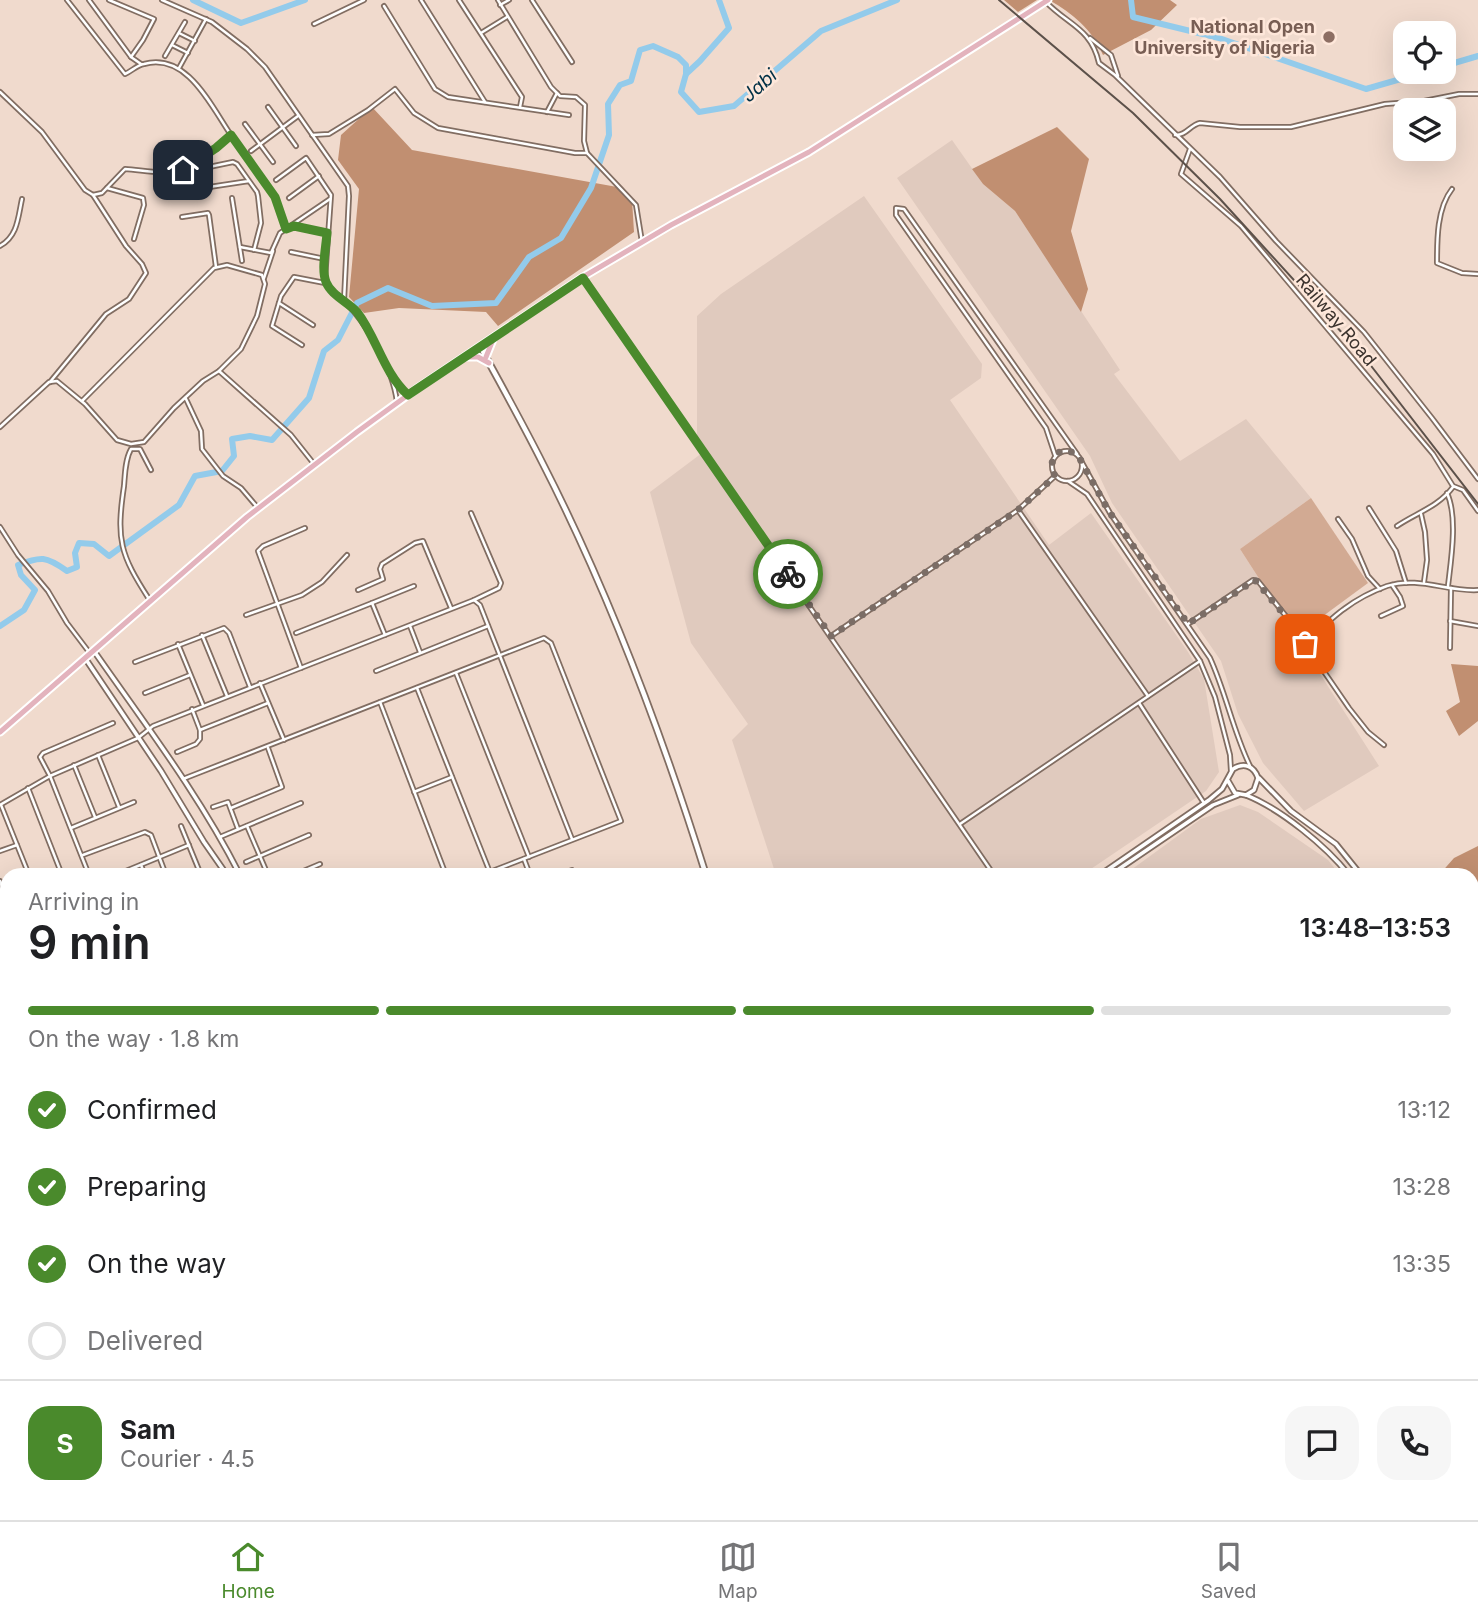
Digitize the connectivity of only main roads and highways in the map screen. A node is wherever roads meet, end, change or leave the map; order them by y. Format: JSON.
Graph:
{"nodes":[{"id":1,"x":1047,"y":1,"type":"edge"},
{"id":2,"x":495,"y":334,"type":"junction"},
{"id":3,"x":480,"y":345,"type":"junction"},
{"id":4,"x":461,"y":358,"type":"junction"},
{"id":5,"x":488,"y":360,"type":"junction"},
{"id":6,"x":0,"y":732,"type":"edge"},
{"id":7,"x":704,"y":868,"type":"edge"}],
"edges":[{"from":1,"to":2,"type":"main road"},
{"from":2,"to":3,"type":"main road"},
{"from":2,"to":5,"type":"main road"},
{"from":3,"to":4,"type":"main road"},
{"from":3,"to":5,"type":"main road"},
{"from":4,"to":5,"type":"main road"},
{"from":4,"to":6,"type":"main road"},
{"from":5,"to":7,"type":"main road"}]}
